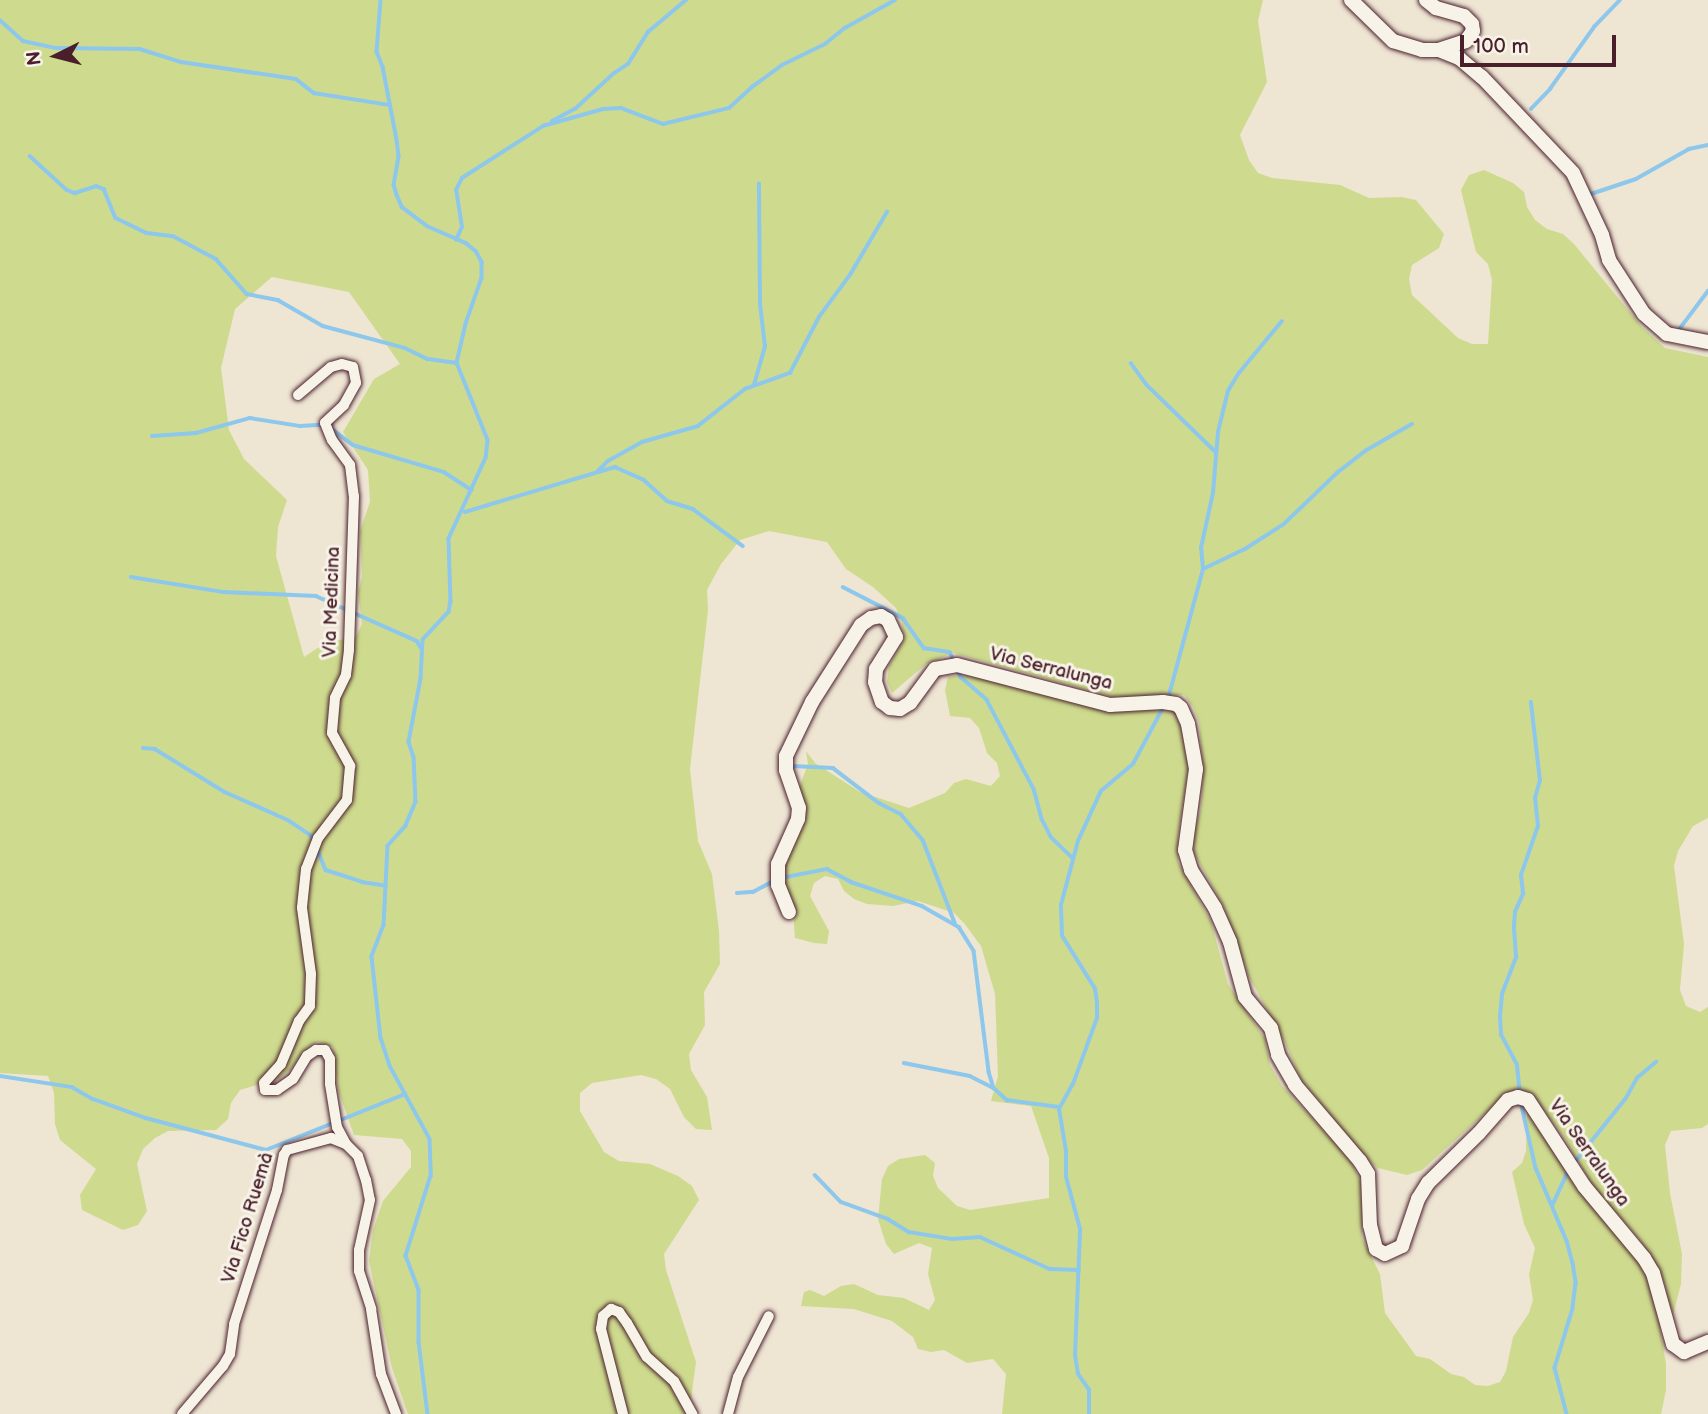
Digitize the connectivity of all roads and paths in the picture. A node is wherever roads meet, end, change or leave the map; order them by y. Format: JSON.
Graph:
{"nodes":[{"id":1,"x":1351,"y":0,"type":"edge"},
{"id":2,"x":1426,"y":0,"type":"edge"},
{"id":3,"x":1439,"y":50,"type":"junction"},
{"id":4,"x":1708,"y":342,"type":"edge"},
{"id":5,"x":298,"y":396,"type":"dead end"},
{"id":6,"x":789,"y":912,"type":"dead end"},
{"id":7,"x":346,"y":1144,"type":"junction"},
{"id":8,"x":769,"y":1316,"type":"dead end"},
{"id":9,"x":1708,"y":1342,"type":"edge"},
{"id":10,"x":182,"y":1414,"type":"edge"},
{"id":11,"x":396,"y":1414,"type":"edge"},
{"id":12,"x":623,"y":1414,"type":"edge"},
{"id":13,"x":692,"y":1414,"type":"edge"},
{"id":14,"x":728,"y":1414,"type":"edge"}],
"edges":[{"from":1,"to":3,"type":"street"},
{"from":2,"to":3,"type":"street"},
{"from":3,"to":4,"type":"street"},
{"from":5,"to":7,"type":"street","name":"Via Medicina"},
{"from":6,"to":9,"type":"street","name":"Via Serralunga"},
{"from":7,"to":10,"type":"street","name":"Via Fico Ruemà"},
{"from":7,"to":11,"type":"street"},
{"from":8,"to":14,"type":"street"},
{"from":12,"to":13,"type":"street"}]}
